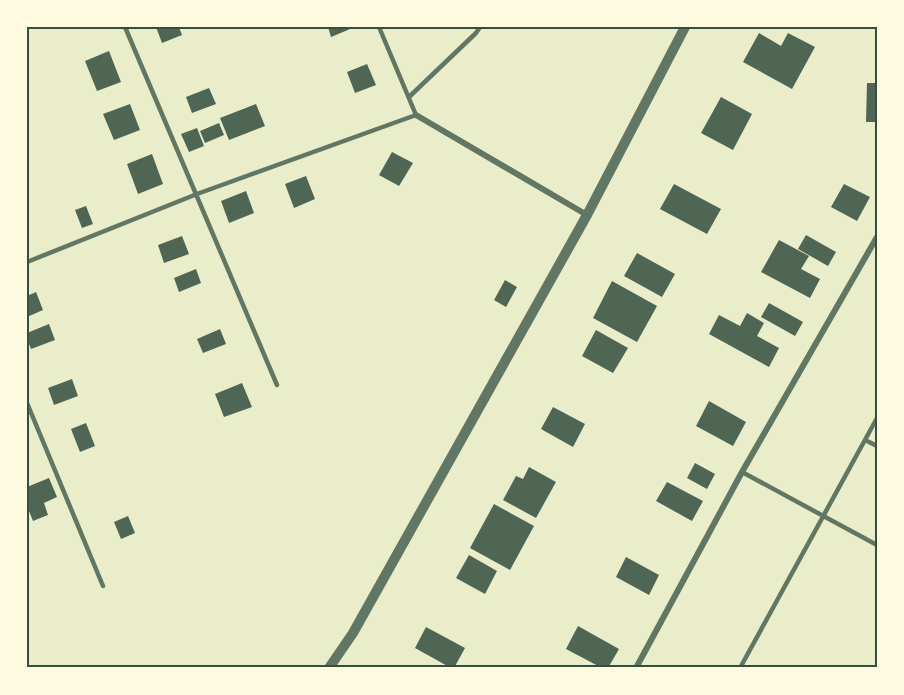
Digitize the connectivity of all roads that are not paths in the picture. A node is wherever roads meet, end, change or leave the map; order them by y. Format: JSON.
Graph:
{"nodes":[{"id":1,"x":125,"y":27,"type":"edge"},
{"id":2,"x":379,"y":27,"type":"edge"},
{"id":3,"x":480,"y":27,"type":"edge"},
{"id":4,"x":685,"y":27,"type":"edge"},
{"id":5,"x":409,"y":97,"type":"junction"},
{"id":6,"x":416,"y":115,"type":"junction"},
{"id":7,"x":196,"y":194,"type":"junction"},
{"id":8,"x":587,"y":215,"type":"junction"},
{"id":9,"x":877,"y":237,"type":"edge"},
{"id":10,"x":27,"y":262,"type":"edge"},
{"id":11,"x":277,"y":385,"type":"dead end"},
{"id":12,"x":27,"y":403,"type":"edge"},
{"id":13,"x":877,"y":418,"type":"edge"},
{"id":14,"x":865,"y":440,"type":"junction"},
{"id":15,"x":877,"y":447,"type":"edge"},
{"id":16,"x":742,"y":472,"type":"junction"},
{"id":17,"x":823,"y":516,"type":"junction"},
{"id":18,"x":877,"y":545,"type":"edge"},
{"id":19,"x":103,"y":585,"type":"dead end"},
{"id":20,"x":329,"y":668,"type":"edge"},
{"id":21,"x":636,"y":668,"type":"edge"},
{"id":22,"x":740,"y":668,"type":"edge"}],
"edges":[{"from":1,"to":7,"type":"lane"},
{"from":2,"to":5,"type":"lane"},
{"from":3,"to":5,"type":"lane"},
{"from":4,"to":8,"type":"street"},
{"from":5,"to":6,"type":"lane"},
{"from":6,"to":7,"type":"lane"},
{"from":6,"to":8,"type":"street"},
{"from":7,"to":10,"type":"lane"},
{"from":7,"to":11,"type":"lane"},
{"from":8,"to":20,"type":"street"},
{"from":9,"to":16,"type":"street"},
{"from":12,"to":19,"type":"lane"},
{"from":13,"to":14,"type":"lane"},
{"from":14,"to":15,"type":"lane"},
{"from":14,"to":17,"type":"lane"},
{"from":16,"to":17,"type":"lane"},
{"from":16,"to":21,"type":"street"},
{"from":17,"to":18,"type":"lane"},
{"from":17,"to":22,"type":"lane"}]}
